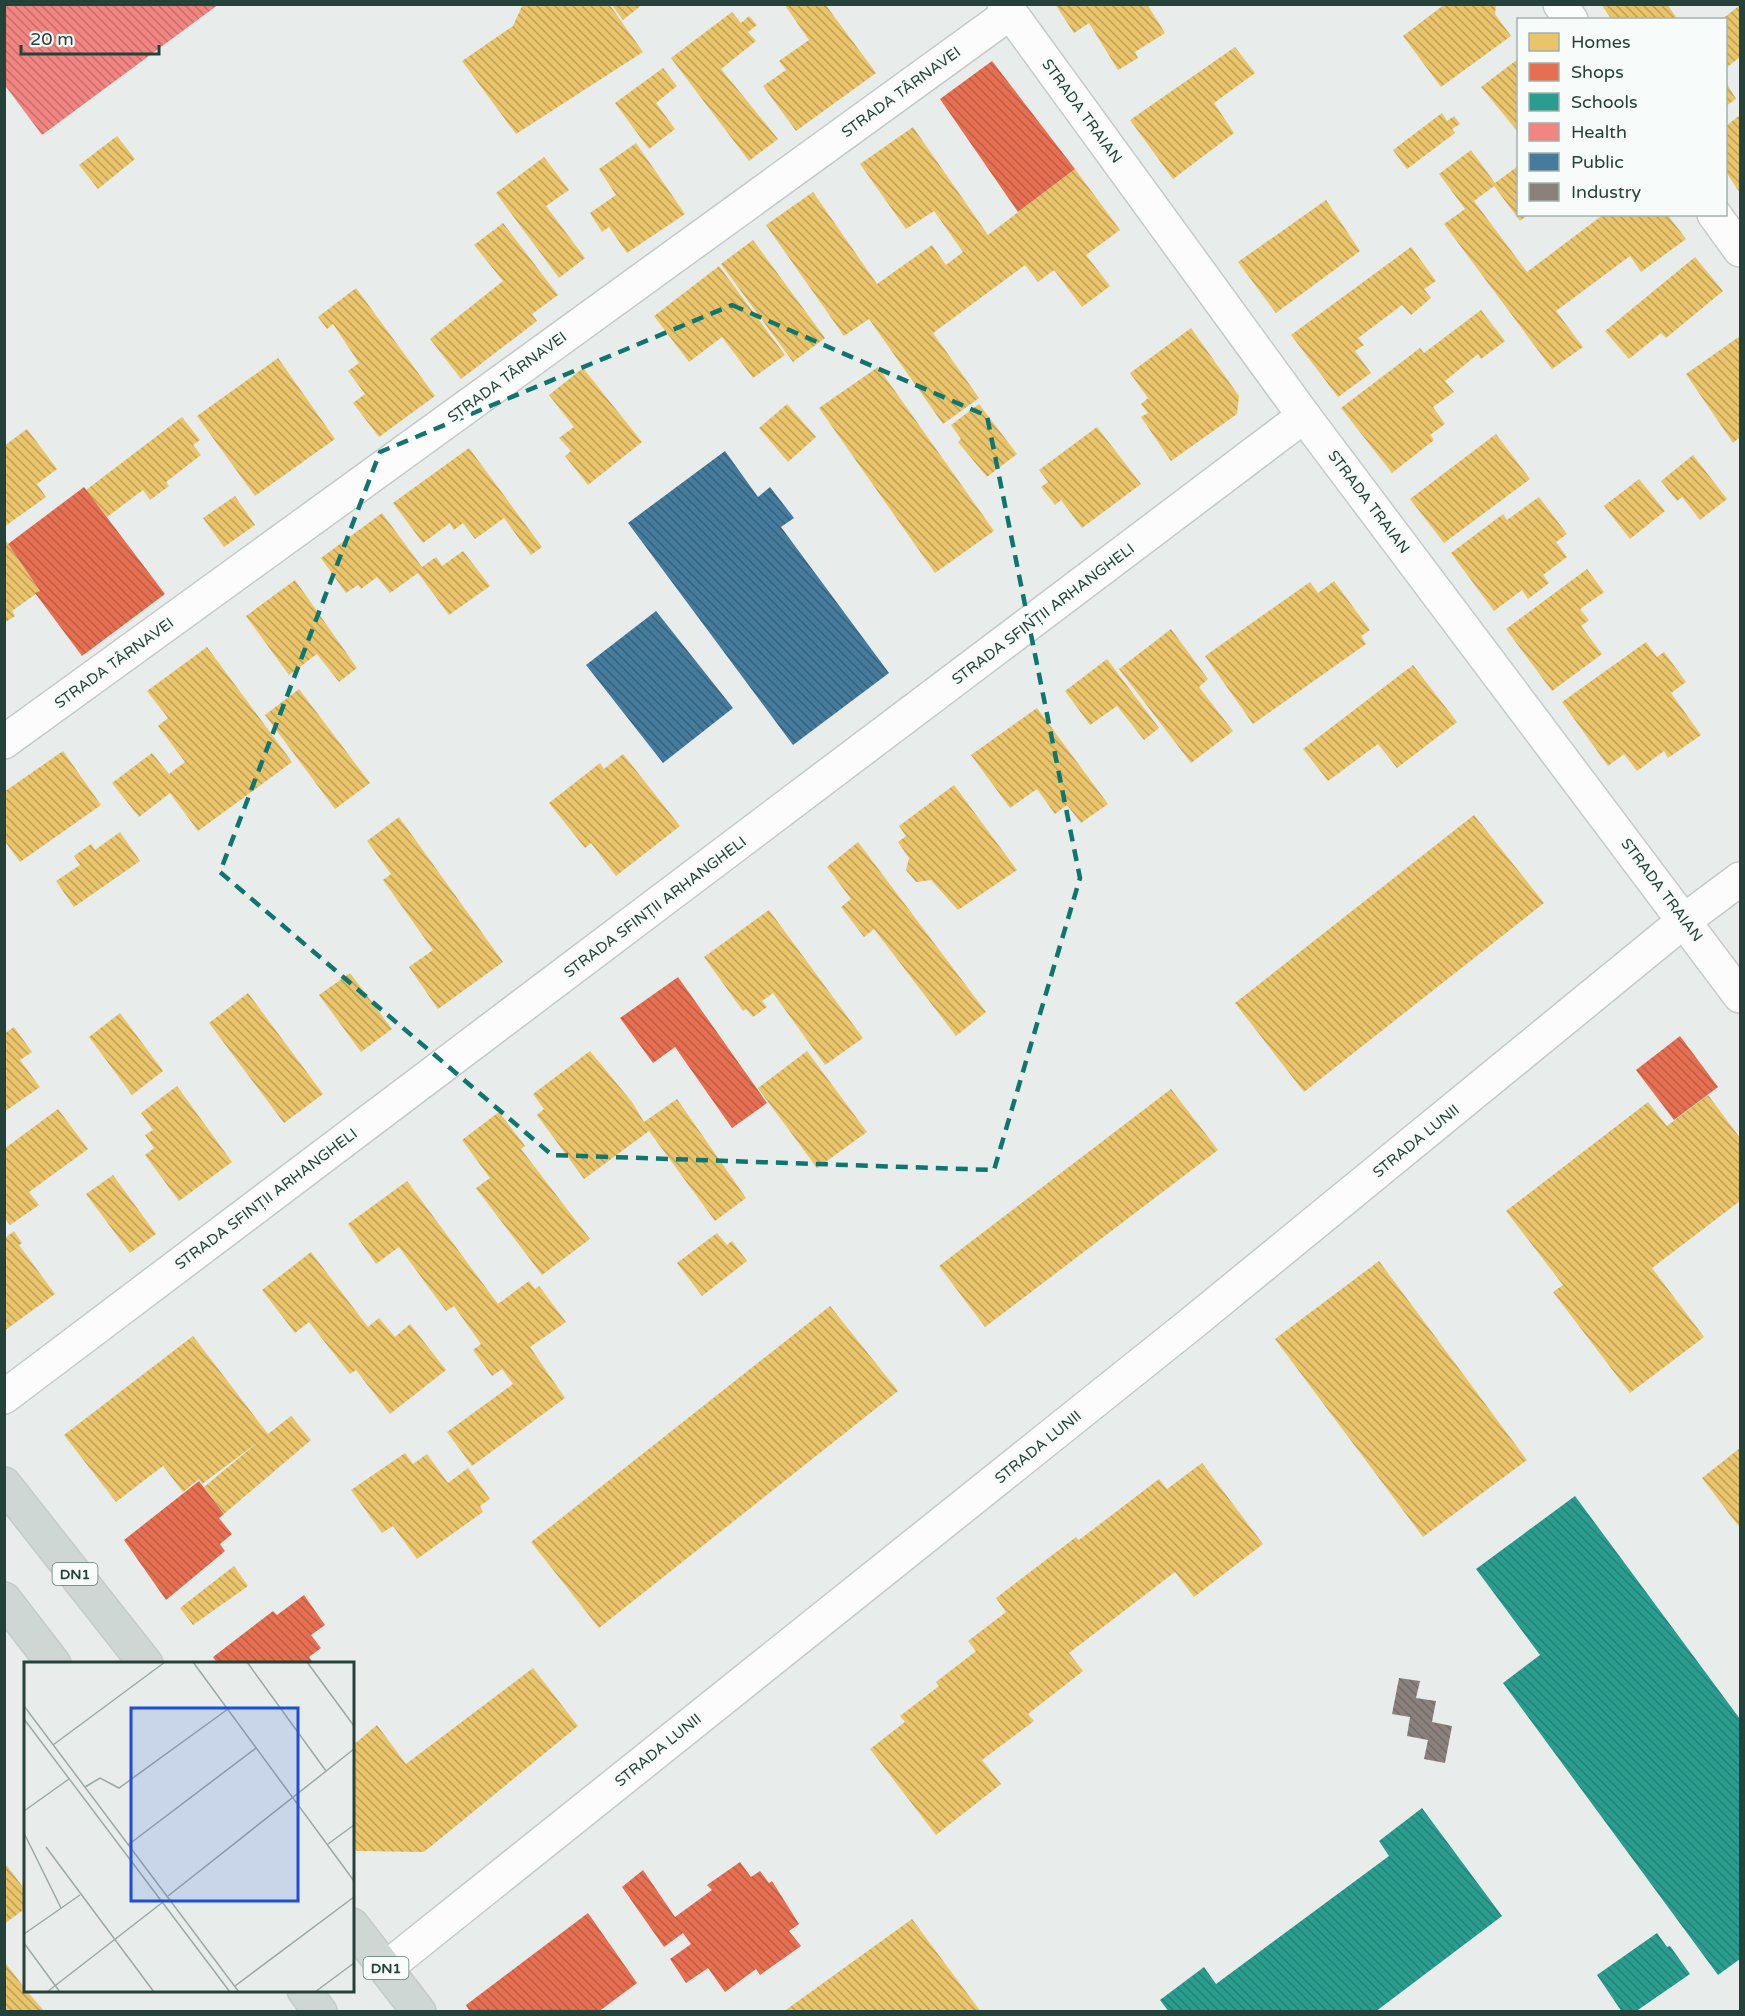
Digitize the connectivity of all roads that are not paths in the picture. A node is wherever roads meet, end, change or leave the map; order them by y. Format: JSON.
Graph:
{"nodes":[{"id":1,"x":1560,"y":4,"type":"edge"},
{"id":2,"x":1007,"y":9,"type":"edge"},
{"id":3,"x":1570,"y":18,"type":"edge"},
{"id":4,"x":1715,"y":216,"type":"edge"},
{"id":5,"x":1740,"y":250,"type":"edge"},
{"id":6,"x":1304,"y":416,"type":"junction"},
{"id":7,"x":4,"y":742,"type":"edge"},
{"id":8,"x":1740,"y":879,"type":"edge"},
{"id":9,"x":1685,"y":920,"type":"junction"},
{"id":10,"x":1740,"y":996,"type":"edge"},
{"id":11,"x":4,"y":1397,"type":"edge"},
{"id":12,"x":4,"y":1484,"type":"edge"},
{"id":13,"x":4,"y":1599,"type":"edge"},
{"id":14,"x":52,"y":1662,"type":"edge"},
{"id":15,"x":144,"y":1662,"type":"edge"},
{"id":16,"x":354,"y":1928,"type":"edge"},
{"id":17,"x":386,"y":1968,"type":"junction"},
{"id":18,"x":305,"y":1992,"type":"edge"},
{"id":19,"x":320,"y":2012,"type":"edge"},
{"id":20,"x":419,"y":2012,"type":"edge"}],
"edges":[{"from":1,"to":3,"type":"street"},
{"from":2,"to":6,"type":"street","name":"STRADA TRAIAN"},
{"from":2,"to":7,"type":"street","name":"STRADA TÂRNAVEI"},
{"from":4,"to":5,"type":"street"},
{"from":6,"to":9,"type":"street","name":"STRADA TRAIAN"},
{"from":6,"to":11,"type":"street","name":"STRADA SFINȚII ARHANGHELI"},
{"from":8,"to":9,"type":"street","name":"STRADA LUNII"},
{"from":9,"to":10,"type":"street","name":"STRADA TRAIAN"},
{"from":9,"to":17,"type":"street","name":"STRADA LUNII"},
{"from":12,"to":15,"type":"main road","number":"DN1"},
{"from":13,"to":14,"type":"main road"},
{"from":16,"to":17,"type":"main road","number":"DN1"},
{"from":17,"to":20,"type":"main road","number":"DN1"},
{"from":18,"to":19,"type":"main road"}]}
